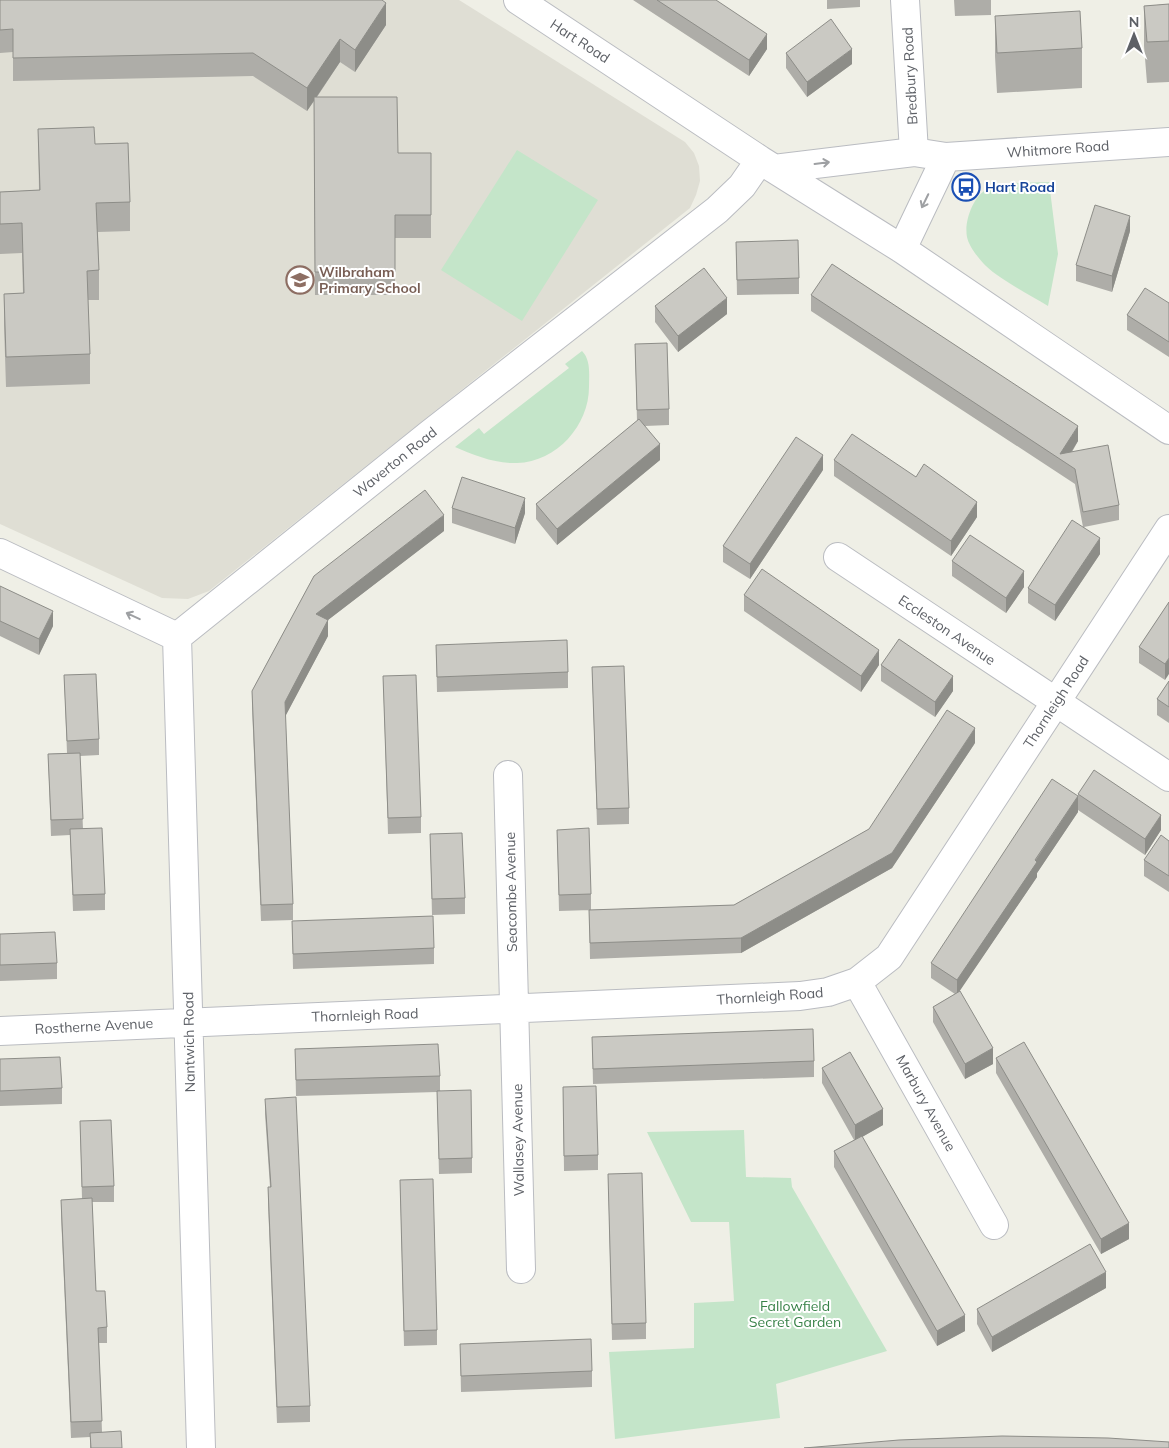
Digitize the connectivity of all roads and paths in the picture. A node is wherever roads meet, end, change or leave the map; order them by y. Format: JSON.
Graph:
{"nodes":[{"id":1,"x":518,"y":0,"type":"edge"},
{"id":2,"x":905,"y":0,"type":"edge"},
{"id":3,"x":1169,"y":142,"type":"edge"},
{"id":4,"x":914,"y":152,"type":"junction"},
{"id":5,"x":946,"y":157,"type":"junction"},
{"id":6,"x":767,"y":164,"type":"junction"},
{"id":7,"x":902,"y":249,"type":"junction"},
{"id":8,"x":1169,"y":430,"type":"edge"},
{"id":9,"x":1169,"y":529,"type":"edge"},
{"id":10,"x":0,"y":553,"type":"edge"},
{"id":11,"x":838,"y":557,"type":"dead end"},
{"id":12,"x":177,"y":637,"type":"junction"},
{"id":13,"x":1055,"y":702,"type":"junction"},
{"id":14,"x":508,"y":775,"type":"dead end"},
{"id":15,"x":1169,"y":777,"type":"edge"},
{"id":16,"x":857,"y":982,"type":"junction"},
{"id":17,"x":514,"y":1010,"type":"junction"},
{"id":18,"x":189,"y":1021,"type":"junction"},
{"id":19,"x":0,"y":1031,"type":"edge"},
{"id":20,"x":994,"y":1225,"type":"dead end"},
{"id":21,"x":521,"y":1269,"type":"dead end"},
{"id":22,"x":201,"y":1448,"type":"edge"}],
"edges":[{"from":1,"to":6,"type":"street","name":"Hart Road"},
{"from":2,"to":4,"type":"street","name":"Bredbury Road"},
{"from":3,"to":5,"type":"street","name":"Whitmore Road"},
{"from":4,"to":5,"type":"street","name":"Whitmore Road"},
{"from":6,"to":4,"type":"street","name":"Whitmore Road","one_way":true},
{"from":5,"to":7,"type":"street","one_way":true},
{"from":6,"to":7,"type":"street","name":"Hart Road"},
{"from":6,"to":12,"type":"street","name":"Waverton Road"},
{"from":7,"to":8,"type":"street","name":"Hart Road"},
{"from":9,"to":13,"type":"street","name":"Thornleigh Road"},
{"from":12,"to":10,"type":"street","one_way":true},
{"from":11,"to":13,"type":"street","name":"Eccleston Avenue"},
{"from":12,"to":18,"type":"street","name":"Nantwich Road"},
{"from":13,"to":15,"type":"street","name":"Eccleston Avenue"},
{"from":13,"to":16,"type":"street","name":"Thornleigh Road"},
{"from":14,"to":17,"type":"street","name":"Seacombe Avenue"},
{"from":16,"to":17,"type":"street","name":"Thornleigh Road"},
{"from":16,"to":20,"type":"street","name":"Marbury Avenue"},
{"from":17,"to":18,"type":"street","name":"Thornleigh Road"},
{"from":17,"to":21,"type":"street","name":"Wallasey Avenue"},
{"from":18,"to":19,"type":"street","name":"Rostherne Avenue"},
{"from":18,"to":22,"type":"street","name":"Nantwich Road"}]}
